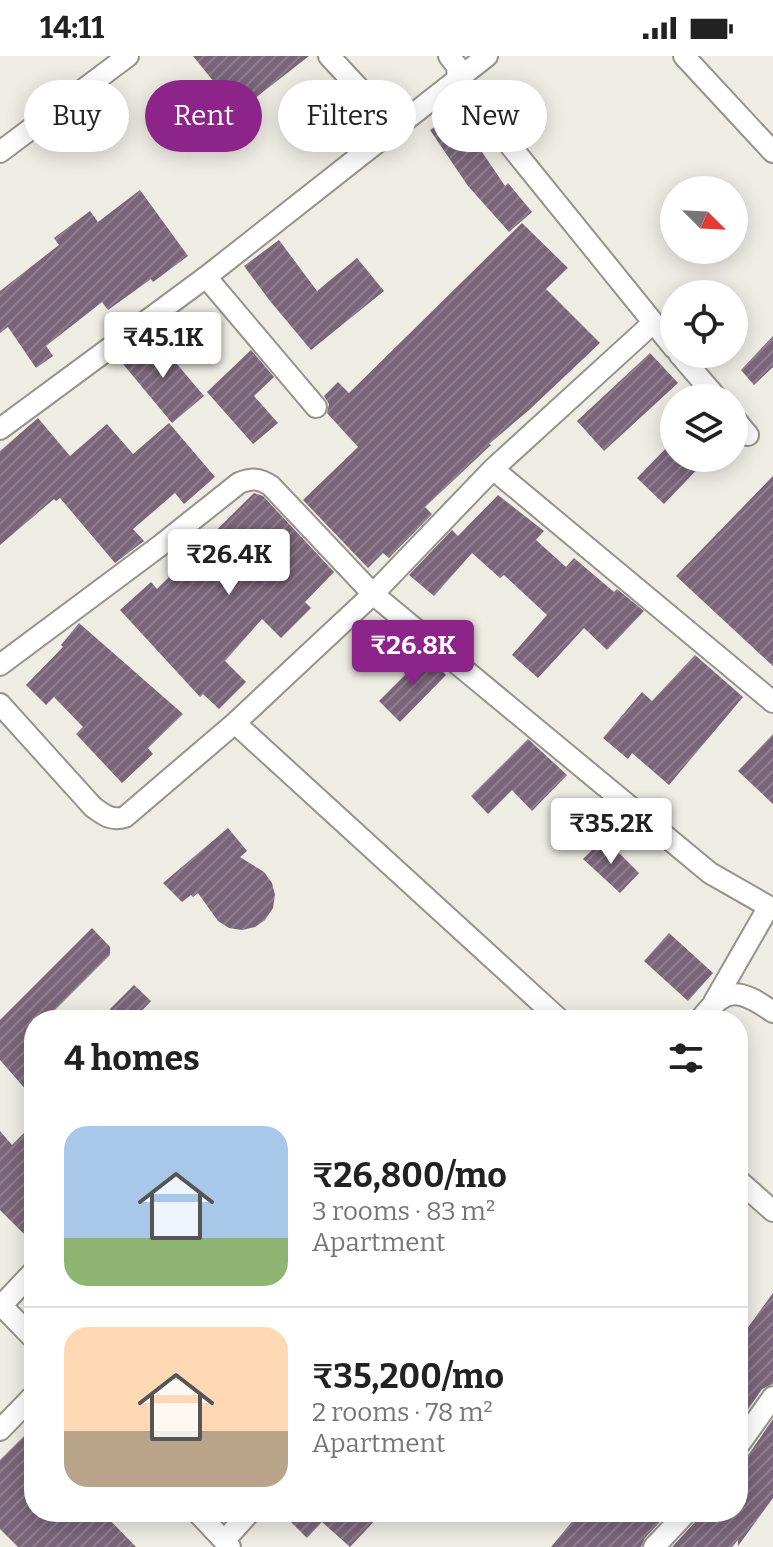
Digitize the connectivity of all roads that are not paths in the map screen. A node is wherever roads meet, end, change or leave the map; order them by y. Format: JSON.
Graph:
{"nodes":[{"id":1,"x":128,"y":56,"type":"edge"},
{"id":2,"x":329,"y":56,"type":"edge"},
{"id":3,"x":449,"y":56,"type":"edge"},
{"id":4,"x":487,"y":56,"type":"edge"},
{"id":5,"x":684,"y":56,"type":"edge"},
{"id":6,"x":351,"y":80,"type":"edge"},
{"id":7,"x":458,"y":80,"type":"edge"},
{"id":8,"x":459,"y":80,"type":"edge"},
{"id":9,"x":432,"y":101,"type":"edge"},
{"id":10,"x":416,"y":113,"type":"edge"},
{"id":11,"x":0,"y":152,"type":"edge"},
{"id":12,"x":365,"y":152,"type":"edge"},
{"id":13,"x":515,"y":152,"type":"edge"},
{"id":14,"x":773,"y":152,"type":"edge"},
{"id":15,"x":206,"y":277,"type":"junction"},
{"id":16,"x":653,"y":323,"type":"junction"},
{"id":17,"x":660,"y":331,"type":"edge"},
{"id":18,"x":691,"y":368,"type":"edge"},
{"id":19,"x":705,"y":384,"type":"edge"},
{"id":20,"x":316,"y":407,"type":"dead end"},
{"id":21,"x":0,"y":429,"type":"edge"},
{"id":22,"x":493,"y":469,"type":"junction"},
{"id":23,"x":373,"y":594,"type":"junction"},
{"id":24,"x":0,"y":665,"type":"edge"},
{"id":25,"x":773,"y":702,"type":"edge"},
{"id":26,"x":0,"y":704,"type":"edge"},
{"id":27,"x":235,"y":723,"type":"junction"},
{"id":28,"x":770,"y":908,"type":"edge"},
{"id":29,"x":714,"y":1002,"type":"junction"},
{"id":30,"x":549,"y":1010,"type":"edge"},
{"id":31,"x":708,"y":1010,"type":"edge"},
{"id":32,"x":773,"y":1012,"type":"edge"},
{"id":33,"x":748,"y":1189,"type":"edge"},
{"id":34,"x":773,"y":1211,"type":"edge"},
{"id":35,"x":24,"y":1281,"type":"edge"},
{"id":36,"x":1,"y":1305,"type":"edge"},
{"id":37,"x":24,"y":1329,"type":"edge"},
{"id":38,"x":773,"y":1397,"type":"edge"},
{"id":39,"x":24,"y":1405,"type":"edge"},
{"id":40,"x":0,"y":1430,"type":"edge"},
{"id":41,"x":748,"y":1432,"type":"edge"},
{"id":42,"x":206,"y":1522,"type":"edge"},
{"id":43,"x":243,"y":1522,"type":"edge"},
{"id":44,"x":678,"y":1522,"type":"edge"},
{"id":45,"x":227,"y":1544,"type":"edge"},
{"id":46,"x":654,"y":1547,"type":"edge"}],
"edges":[{"from":1,"to":11,"type":"street"},
{"from":2,"to":6,"type":"street"},
{"from":3,"to":7,"type":"street"},
{"from":4,"to":8,"type":"street"},
{"from":5,"to":14,"type":"street"},
{"from":9,"to":10,"type":"street"},
{"from":12,"to":15,"type":"street"},
{"from":13,"to":16,"type":"street"},
{"from":15,"to":20,"type":"street"},
{"from":15,"to":21,"type":"street"},
{"from":16,"to":17,"type":"street"},
{"from":16,"to":22,"type":"street"},
{"from":18,"to":19,"type":"street"},
{"from":22,"to":23,"type":"street"},
{"from":22,"to":25,"type":"street"},
{"from":23,"to":24,"type":"street"},
{"from":23,"to":27,"type":"street"},
{"from":23,"to":28,"type":"street"},
{"from":26,"to":27,"type":"street"},
{"from":27,"to":30,"type":"street"},
{"from":28,"to":29,"type":"street"},
{"from":29,"to":31,"type":"street"},
{"from":29,"to":32,"type":"street"},
{"from":33,"to":34,"type":"street"},
{"from":35,"to":36,"type":"street"},
{"from":36,"to":37,"type":"street"},
{"from":38,"to":41,"type":"street"},
{"from":39,"to":40,"type":"street"},
{"from":42,"to":45,"type":"street"},
{"from":43,"to":45,"type":"street"},
{"from":44,"to":46,"type":"street"}]}
